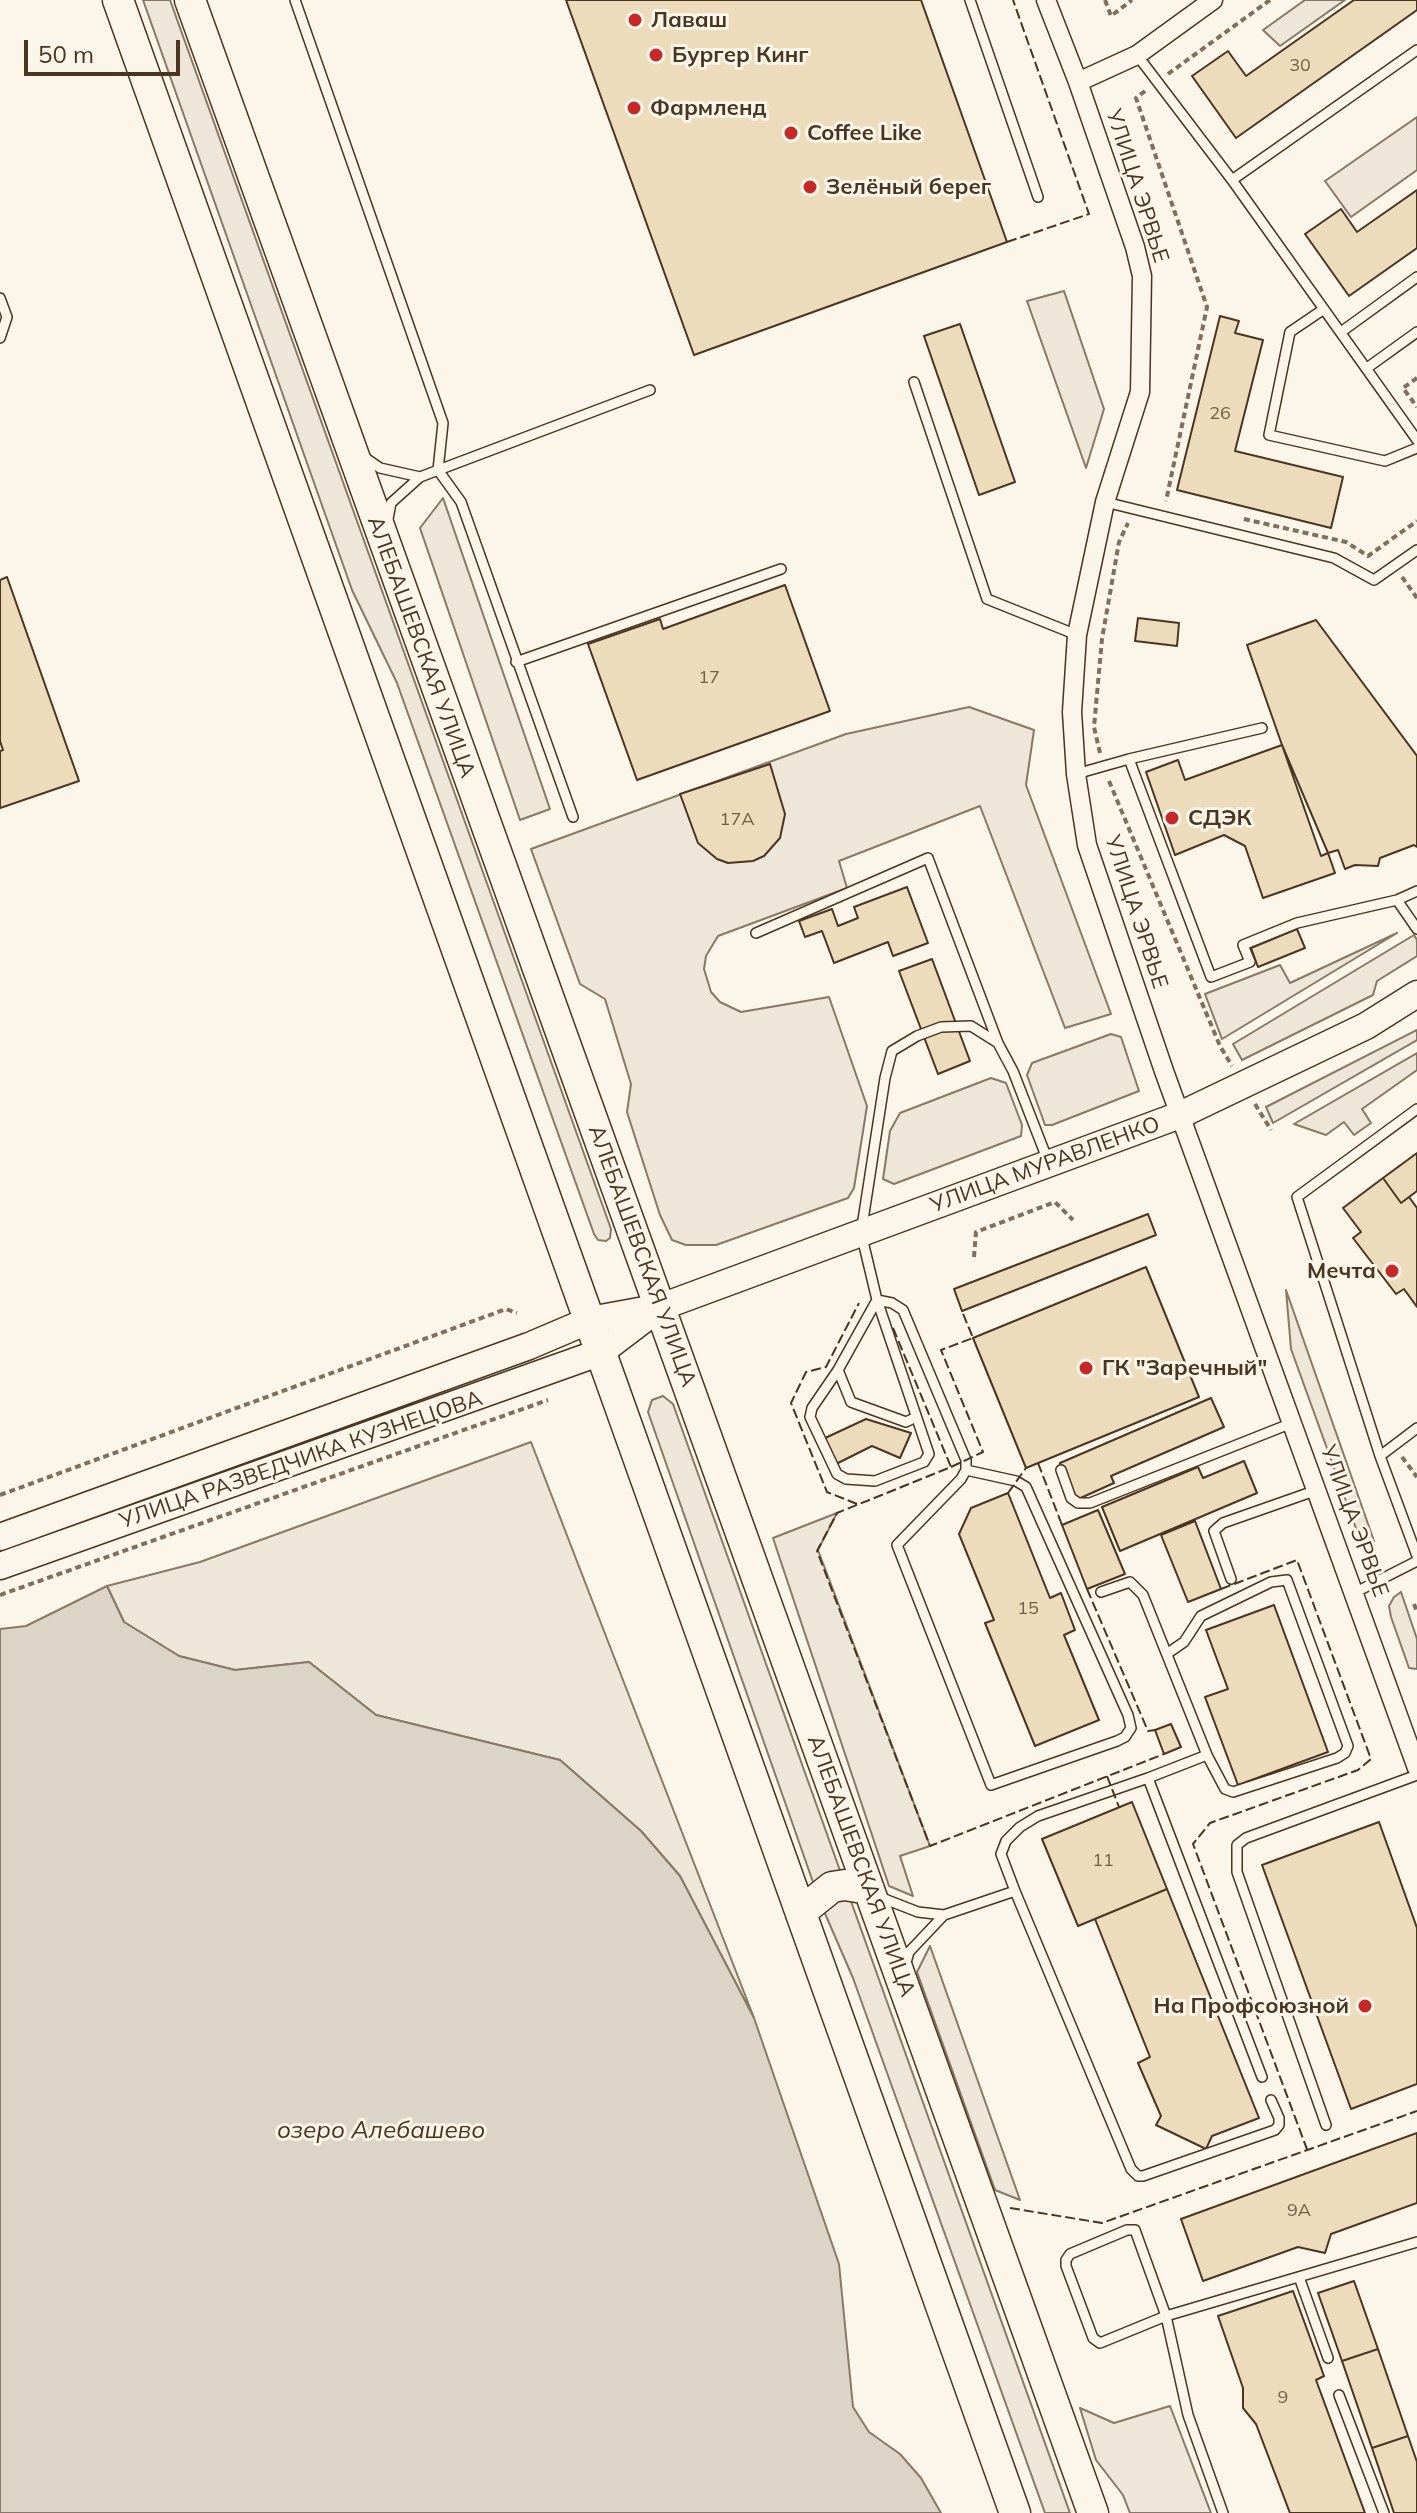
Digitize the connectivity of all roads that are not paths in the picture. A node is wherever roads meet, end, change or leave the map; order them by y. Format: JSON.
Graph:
{"nodes":[{"id":1,"x":118,"y":0,"type":"edge"},
{"id":2,"x":190,"y":0,"type":"edge"},
{"id":3,"x":295,"y":0,"type":"edge"},
{"id":4,"x":970,"y":0,"type":"edge"},
{"id":5,"x":1046,"y":0,"type":"edge"},
{"id":6,"x":1213,"y":0,"type":"edge"},
{"id":7,"x":1417,"y":50,"type":"edge"},
{"id":8,"x":1137,"y":55,"type":"junction"},
{"id":9,"x":1078,"y":82,"type":"junction"},
{"id":10,"x":1232,"y":180,"type":"junction"},
{"id":11,"x":1038,"y":197,"type":"dead end"},
{"id":12,"x":1417,"y":277,"type":"edge"},
{"id":13,"x":0,"y":298,"type":"edge"},
{"id":14,"x":1324,"y":309,"type":"junction"},
{"id":15,"x":1341,"y":332,"type":"junction"},
{"id":16,"x":1417,"y":332,"type":"edge"},
{"id":17,"x":0,"y":338,"type":"edge"},
{"id":18,"x":1367,"y":368,"type":"junction"},
{"id":19,"x":914,"y":382,"type":"dead end"},
{"id":20,"x":650,"y":390,"type":"dead end"},
{"id":21,"x":1417,"y":440,"type":"edge"},
{"id":22,"x":349,"y":448,"type":"junction"},
{"id":23,"x":1417,"y":448,"type":"edge"},
{"id":24,"x":438,"y":470,"type":"junction"},
{"id":25,"x":420,"y":477,"type":"junction"},
{"id":26,"x":1105,"y":502,"type":"junction"},
{"id":27,"x":384,"y":547,"type":"junction"},
{"id":28,"x":1417,"y":550,"type":"edge"},
{"id":29,"x":781,"y":569,"type":"dead end"},
{"id":30,"x":1077,"y":635,"type":"junction"},
{"id":31,"x":516,"y":662,"type":"junction"},
{"id":32,"x":1262,"y":728,"type":"dead end"},
{"id":33,"x":1129,"y":759,"type":"junction"},
{"id":34,"x":1076,"y":774,"type":"junction"},
{"id":35,"x":573,"y":817,"type":"dead end"},
{"id":36,"x":1417,"y":891,"type":"edge"},
{"id":37,"x":1397,"y":900,"type":"junction"},
{"id":38,"x":1417,"y":929,"type":"edge"},
{"id":39,"x":756,"y":933,"type":"dead end"},
{"id":40,"x":1417,"y":994,"type":"edge"},
{"id":41,"x":998,"y":1043,"type":"junction"},
{"id":42,"x":1417,"y":1109,"type":"edge"},
{"id":43,"x":1180,"y":1115,"type":"junction"},
{"id":44,"x":1049,"y":1164,"type":"junction"},
{"id":45,"x":861,"y":1233,"type":"junction"},
{"id":46,"x":877,"y":1300,"type":"junction"},
{"id":47,"x":661,"y":1307,"type":"junction"},
{"id":48,"x":590,"y":1320,"type":"junction"},
{"id":49,"x":601,"y":1352,"type":"junction"},
{"id":50,"x":838,"y":1370,"type":"junction"},
{"id":51,"x":916,"y":1417,"type":"junction"},
{"id":52,"x":1292,"y":1423,"type":"junction"},
{"id":53,"x":1417,"y":1428,"type":"edge"},
{"id":54,"x":1380,"y":1456,"type":"junction"},
{"id":55,"x":966,"y":1470,"type":"junction"},
{"id":56,"x":1061,"y":1470,"type":"dead end"},
{"id":57,"x":1317,"y":1490,"type":"junction"},
{"id":58,"x":0,"y":1537,"type":"edge"},
{"id":59,"x":1417,"y":1558,"type":"edge"},
{"id":60,"x":0,"y":1566,"type":"edge"},
{"id":61,"x":1231,"y":1579,"type":"dead end"},
{"id":62,"x":1101,"y":1592,"type":"dead end"},
{"id":63,"x":1354,"y":1593,"type":"junction"},
{"id":64,"x":1168,"y":1653,"type":"junction"},
{"id":65,"x":1207,"y":1755,"type":"junction"},
{"id":66,"x":1417,"y":1768,"type":"edge"},
{"id":67,"x":1417,"y":1775,"type":"edge"},
{"id":68,"x":1148,"y":1778,"type":"junction"},
{"id":69,"x":869,"y":1889,"type":"junction"},
{"id":70,"x":1015,"y":1891,"type":"junction"},
{"id":71,"x":801,"y":1912,"type":"junction"},
{"id":72,"x":944,"y":1915,"type":"junction"},
{"id":73,"x":901,"y":1976,"type":"junction"},
{"id":74,"x":1262,"y":2077,"type":"dead end"},
{"id":75,"x":1271,"y":2100,"type":"dead end"},
{"id":76,"x":1326,"y":2125,"type":"dead end"},
{"id":77,"x":1417,"y":2242,"type":"edge"},
{"id":78,"x":1299,"y":2277,"type":"junction"},
{"id":79,"x":1166,"y":2316,"type":"junction"},
{"id":80,"x":1328,"y":2358,"type":"dead end"},
{"id":81,"x":1339,"y":2395,"type":"dead end"},
{"id":82,"x":1015,"y":2513,"type":"edge"},
{"id":83,"x":1093,"y":2513,"type":"edge"},
{"id":84,"x":1223,"y":2513,"type":"edge"},
{"id":85,"x":1384,"y":2513,"type":"edge"}],
"edges":[{"from":1,"to":48,"type":"main road"},
{"from":2,"to":22,"type":"main road","name":"АЛЕБАШЕВСКАЯ УЛИЦА"},
{"from":3,"to":24,"type":"lane"},
{"from":4,"to":11,"type":"lane"},
{"from":5,"to":9,"type":"street","name":"УЛИЦА ЭРВЬЕ"},
{"from":6,"to":8,"type":"street"},
{"from":7,"to":10,"type":"lane"},
{"from":8,"to":9,"type":"street"},
{"from":8,"to":10,"type":"lane"},
{"from":9,"to":26,"type":"street","name":"УЛИЦА ЭРВЬЕ"},
{"from":10,"to":14,"type":"lane"},
{"from":12,"to":15,"type":"lane"},
{"from":13,"to":17,"type":"lane"},
{"from":14,"to":15,"type":"lane"},
{"from":14,"to":23,"type":"lane"},
{"from":15,"to":18,"type":"lane"},
{"from":16,"to":18,"type":"lane"},
{"from":18,"to":21,"type":"lane"},
{"from":19,"to":30,"type":"lane"},
{"from":20,"to":24,"type":"lane"},
{"from":22,"to":25,"type":"lane"},
{"from":22,"to":27,"type":"main road","name":"АЛЕБАШЕВСКАЯ УЛИЦА"},
{"from":24,"to":25,"type":"lane"},
{"from":24,"to":31,"type":"lane"},
{"from":25,"to":27,"type":"lane"},
{"from":26,"to":28,"type":"lane"},
{"from":26,"to":30,"type":"street","name":"УЛИЦА ЭРВЬЕ"},
{"from":27,"to":47,"type":"main road","name":"АЛЕБАШЕВСКАЯ УЛИЦА"},
{"from":29,"to":31,"type":"lane"},
{"from":30,"to":34,"type":"street","name":"УЛИЦА ЭРВЬЕ"},
{"from":31,"to":35,"type":"lane"},
{"from":32,"to":33,"type":"lane"},
{"from":33,"to":34,"type":"lane"},
{"from":33,"to":37,"type":"lane"},
{"from":34,"to":43,"type":"street","name":"УЛИЦА ЭРВЬЕ"},
{"from":36,"to":37,"type":"lane"},
{"from":37,"to":38,"type":"lane"},
{"from":39,"to":41,"type":"lane"},
{"from":40,"to":43,"type":"main road","name":"УЛИЦА МУРАВЛЕНКО"},
{"from":41,"to":44,"type":"lane"},
{"from":41,"to":45,"type":"lane"},
{"from":42,"to":54,"type":"lane"},
{"from":43,"to":44,"type":"main road","name":"УЛИЦА МУРАВЛЕНКО"},
{"from":43,"to":52,"type":"street","name":"УЛИЦА ЭРВЬЕ"},
{"from":44,"to":45,"type":"main road","name":"УЛИЦА МУРАВЛЕНКО"},
{"from":45,"to":46,"type":"lane"},
{"from":45,"to":47,"type":"main road","name":"УЛИЦА МУРАВЛЕНКО"},
{"from":46,"to":50,"type":"lane"},
{"from":46,"to":51,"type":"lane"},
{"from":46,"to":55,"type":"lane"},
{"from":47,"to":48,"type":"main road","name":"УЛИЦА РАЗВЕДЧИКА КУЗНЕЦОВА"},
{"from":47,"to":49,"type":"main road","name":"УЛИЦА РАЗВЕДЧИКА КУЗНЕЦОВА"},
{"from":47,"to":69,"type":"main road","name":"АЛЕБАШЕВСКАЯ УЛИЦА"},
{"from":48,"to":49,"type":"main road"},
{"from":48,"to":58,"type":"main road","name":"УЛИЦА РАЗВЕДЧИКА КУЗНЕЦОВА"},
{"from":49,"to":60,"type":"main road","name":"УЛИЦА РАЗВЕДЧИКА КУЗНЕЦОВА"},
{"from":49,"to":71,"type":"main road"},
{"from":50,"to":51,"type":"lane"},
{"from":50,"to":51,"type":"lane"},
{"from":52,"to":56,"type":"lane"},
{"from":52,"to":57,"type":"street","name":"УЛИЦА ЭРВЬЕ"},
{"from":53,"to":54,"type":"lane"},
{"from":54,"to":59,"type":"lane"},
{"from":55,"to":55,"type":"lane"},
{"from":57,"to":61,"type":"lane"},
{"from":57,"to":63,"type":"street","name":"УЛИЦА ЭРВЬЕ"},
{"from":59,"to":63,"type":"lane"},
{"from":62,"to":64,"type":"lane"},
{"from":63,"to":66,"type":"street","name":"УЛИЦА ЭРВЬЕ"},
{"from":64,"to":65,"type":"lane"},
{"from":64,"to":65,"type":"lane"},
{"from":65,"to":68,"type":"lane"},
{"from":67,"to":76,"type":"lane"},
{"from":68,"to":70,"type":"lane"},
{"from":68,"to":74,"type":"lane"},
{"from":69,"to":71,"type":"main road"},
{"from":69,"to":72,"type":"lane"},
{"from":69,"to":73,"type":"main road","name":"АЛЕБАШЕВСКАЯ УЛИЦА"},
{"from":70,"to":72,"type":"lane"},
{"from":70,"to":75,"type":"lane"},
{"from":71,"to":82,"type":"main road"},
{"from":72,"to":73,"type":"lane"},
{"from":73,"to":83,"type":"main road","name":"АЛЕБАШЕВСКАЯ УЛИЦА"},
{"from":77,"to":78,"type":"lane"},
{"from":78,"to":79,"type":"lane"},
{"from":78,"to":80,"type":"lane"},
{"from":79,"to":79,"type":"lane"},
{"from":79,"to":84,"type":"lane"},
{"from":81,"to":85,"type":"lane"}]}
